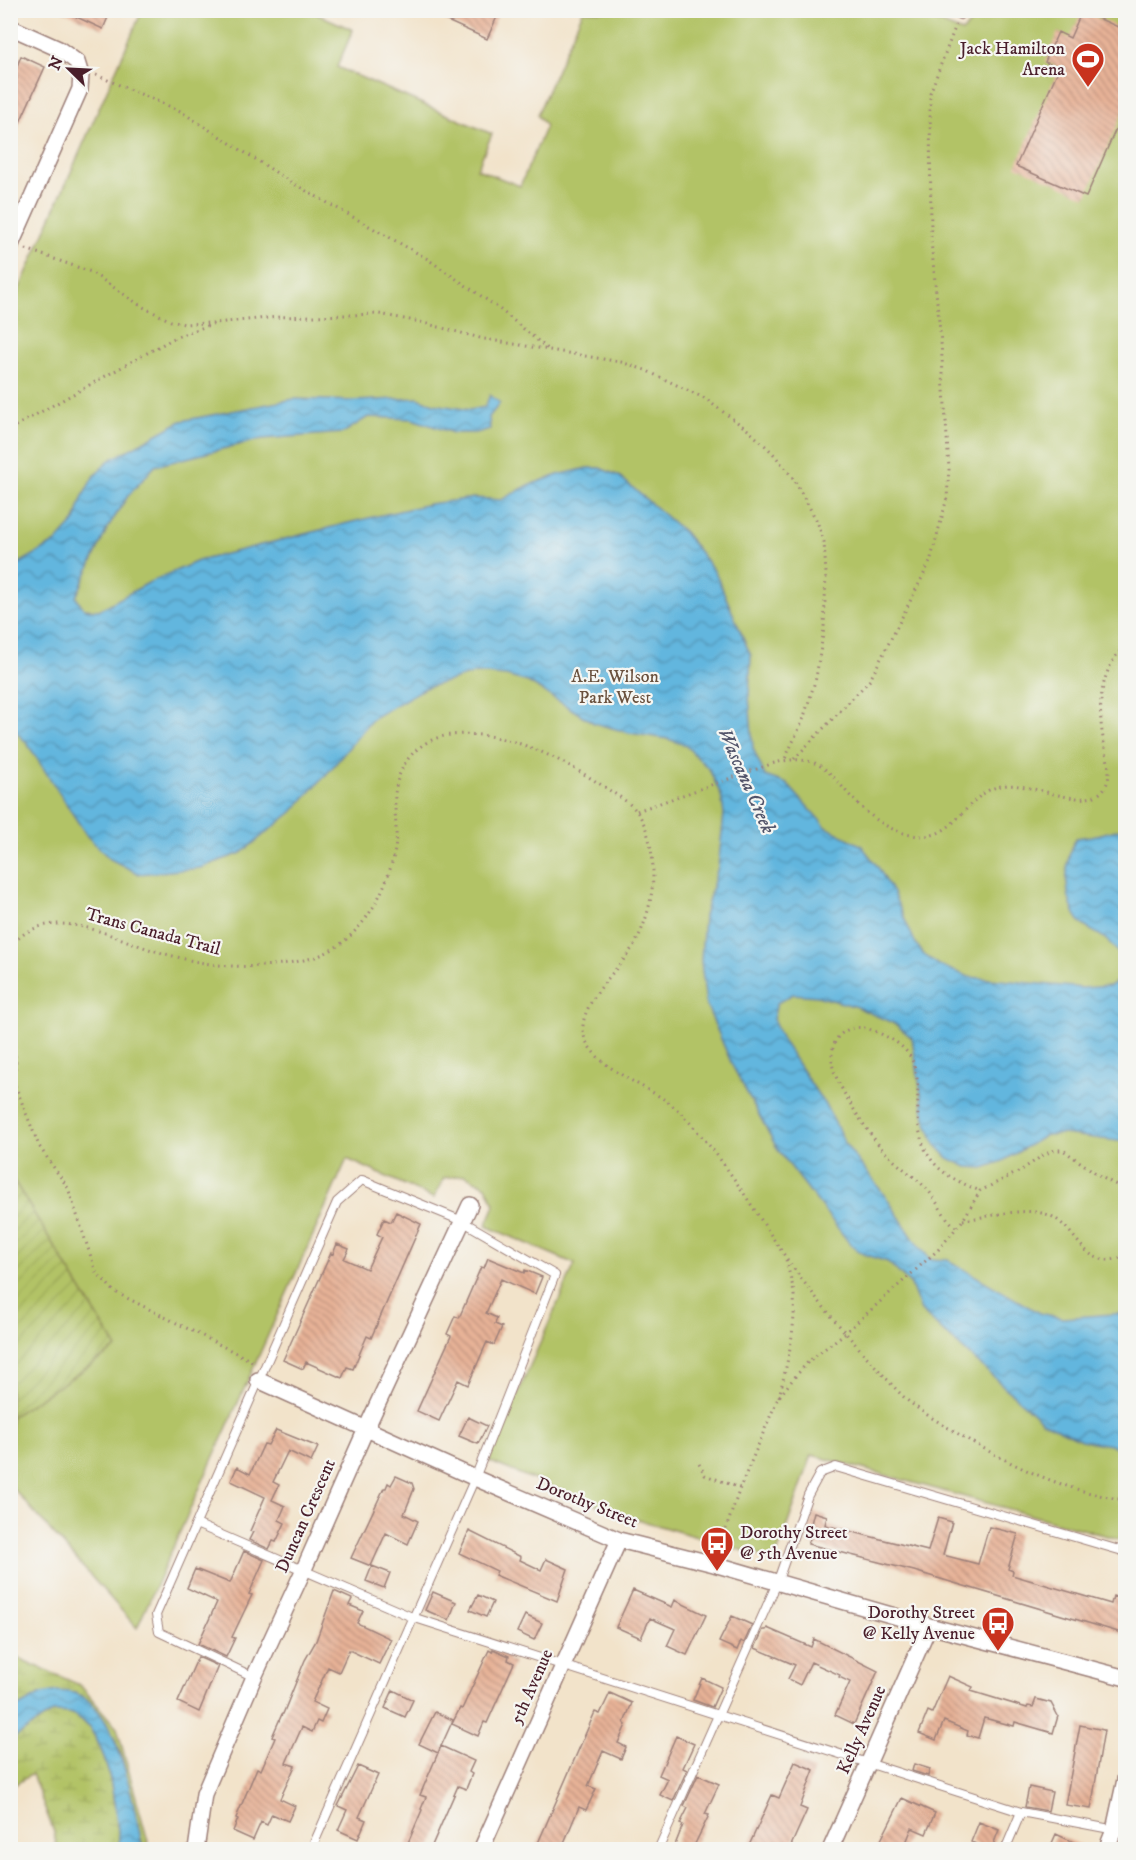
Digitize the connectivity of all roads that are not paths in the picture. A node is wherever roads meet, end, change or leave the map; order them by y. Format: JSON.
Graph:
{"nodes":[{"id":1,"x":950,"y":10,"type":"edge"},
{"id":2,"x":964,"y":10,"type":"edge"},
{"id":3,"x":10,"y":27,"type":"edge"},
{"id":4,"x":11,"y":245,"type":"edge"},
{"id":5,"x":470,"y":1205,"type":"dead end"},
{"id":6,"x":462,"y":1221,"type":"junction"},
{"id":7,"x":261,"y":1374,"type":"junction"},
{"id":8,"x":366,"y":1429,"type":"junction"},
{"id":9,"x":475,"y":1478,"type":"junction"},
{"id":10,"x":196,"y":1524,"type":"junction"},
{"id":11,"x":619,"y":1540,"type":"junction"},
{"id":12,"x":1125,"y":1552,"type":"edge"},
{"id":13,"x":304,"y":1569,"type":"junction"},
{"id":14,"x":777,"y":1583,"type":"junction"},
{"id":15,"x":412,"y":1617,"type":"junction"},
{"id":16,"x":929,"y":1626,"type":"junction"},
{"id":17,"x":563,"y":1665,"type":"junction"},
{"id":18,"x":254,"y":1677,"type":"junction"},
{"id":19,"x":1125,"y":1677,"type":"edge"},
{"id":20,"x":718,"y":1716,"type":"junction"},
{"id":21,"x":868,"y":1763,"type":"junction"},
{"id":22,"x":1125,"y":1775,"type":"edge"},
{"id":23,"x":1022,"y":1812,"type":"junction"},
{"id":24,"x":1120,"y":1831,"type":"edge"},
{"id":25,"x":196,"y":1850,"type":"edge"},
{"id":26,"x":311,"y":1850,"type":"edge"},
{"id":27,"x":481,"y":1850,"type":"edge"},
{"id":28,"x":658,"y":1850,"type":"edge"},
{"id":29,"x":830,"y":1850,"type":"edge"},
{"id":30,"x":1005,"y":1850,"type":"edge"},
{"id":31,"x":1106,"y":1850,"type":"edge"}],
"edges":[{"from":1,"to":2,"type":"lane"},
{"from":3,"to":4,"type":"street"},
{"from":5,"to":6,"type":"street","name":"Duncan Crescent"},
{"from":6,"to":7,"type":"lane"},
{"from":6,"to":8,"type":"street","name":"Duncan Crescent"},
{"from":6,"to":9,"type":"lane"},
{"from":7,"to":8,"type":"street","name":"Dorothy Street"},
{"from":7,"to":10,"type":"lane"},
{"from":8,"to":9,"type":"street","name":"Dorothy Street"},
{"from":8,"to":13,"type":"street","name":"Duncan Crescent"},
{"from":9,"to":11,"type":"street","name":"Dorothy Street"},
{"from":9,"to":15,"type":"lane"},
{"from":10,"to":13,"type":"lane"},
{"from":10,"to":18,"type":"lane"},
{"from":11,"to":14,"type":"street","name":"Dorothy Street"},
{"from":11,"to":17,"type":"street","name":"5th Avenue"},
{"from":12,"to":14,"type":"lane"},
{"from":13,"to":15,"type":"lane"},
{"from":13,"to":18,"type":"street","name":"Duncan Crescent"},
{"from":14,"to":16,"type":"street","name":"Dorothy Street"},
{"from":14,"to":20,"type":"lane"},
{"from":15,"to":17,"type":"lane"},
{"from":15,"to":26,"type":"lane"},
{"from":16,"to":19,"type":"street","name":"Dorothy Street"},
{"from":16,"to":21,"type":"street","name":"Kelly Avenue"},
{"from":17,"to":20,"type":"lane"},
{"from":17,"to":27,"type":"street","name":"5th Avenue"},
{"from":18,"to":25,"type":"street","name":"Duncan Crescent"},
{"from":20,"to":21,"type":"lane"},
{"from":20,"to":28,"type":"lane"},
{"from":21,"to":23,"type":"lane"},
{"from":21,"to":29,"type":"street","name":"Kelly Avenue"},
{"from":22,"to":24,"type":"street"},
{"from":23,"to":24,"type":"lane"},
{"from":23,"to":30,"type":"lane"},
{"from":24,"to":31,"type":"street"}]}
